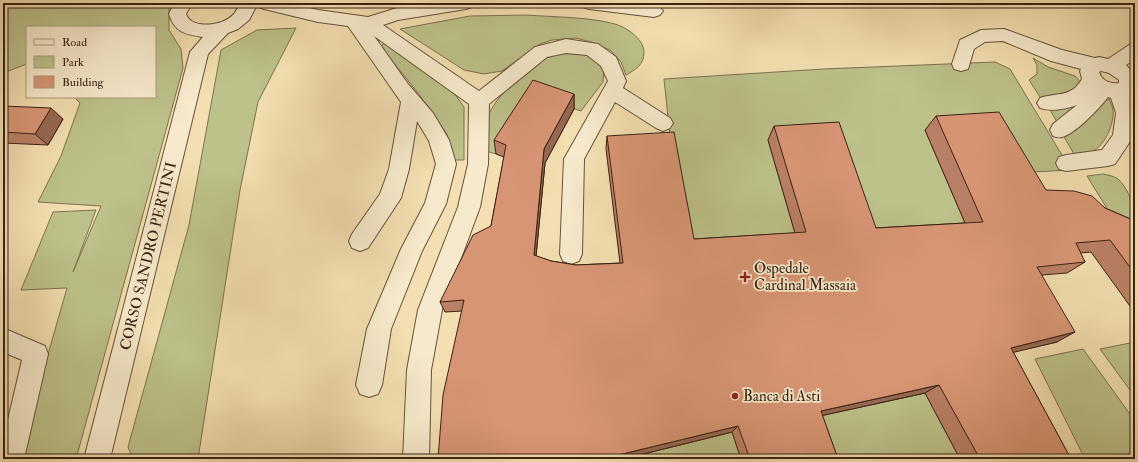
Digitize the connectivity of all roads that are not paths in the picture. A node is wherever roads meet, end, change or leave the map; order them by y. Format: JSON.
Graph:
{"nodes":[{"id":1,"x":183,"y":3,"type":"edge"},
{"id":2,"x":264,"y":3,"type":"edge"},
{"id":3,"x":466,"y":3,"type":"edge"},
{"id":4,"x":589,"y":3,"type":"edge"},
{"id":5,"x":245,"y":10,"type":"edge"},
{"id":6,"x":654,"y":11,"type":"dead end"},
{"id":7,"x":318,"y":16,"type":"junction"},
{"id":8,"x":361,"y":22,"type":"junction"},
{"id":9,"x":222,"y":28,"type":"junction"},
{"id":10,"x":192,"y":30,"type":"junction"},
{"id":11,"x":1135,"y":50,"type":"edge"},
{"id":12,"x":199,"y":52,"type":"junction"},
{"id":13,"x":961,"y":64,"type":"dead end"},
{"id":14,"x":1109,"y":77,"type":"edge"},
{"id":15,"x":612,"y":90,"type":"junction"},
{"id":16,"x":410,"y":100,"type":"junction"},
{"id":17,"x":479,"y":101,"type":"junction"},
{"id":18,"x":1047,"y":103,"type":"dead end"},
{"id":19,"x":664,"y":123,"type":"dead end"},
{"id":20,"x":1060,"y":130,"type":"dead end"},
{"id":21,"x":1066,"y":163,"type":"dead end"},
{"id":22,"x":360,"y":241,"type":"dead end"},
{"id":23,"x":571,"y":254,"type":"dead end"},
{"id":24,"x":3,"y":340,"type":"edge"},
{"id":25,"x":369,"y":386,"type":"dead end"},
{"id":26,"x":11,"y":459,"type":"edge"},
{"id":27,"x":97,"y":459,"type":"edge"},
{"id":28,"x":416,"y":459,"type":"edge"}],
"edges":[{"from":1,"to":10,"type":"street"},
{"from":2,"to":7,"type":"street"},
{"from":3,"to":8,"type":"street"},
{"from":4,"to":6,"type":"street"},
{"from":5,"to":7,"type":"street"},
{"from":5,"to":9,"type":"street"},
{"from":7,"to":8,"type":"street"},
{"from":8,"to":16,"type":"street"},
{"from":8,"to":17,"type":"street"},
{"from":9,"to":10,"type":"street"},
{"from":9,"to":12,"type":"street","name":"CORSO SANDRO PERTINI"},
{"from":10,"to":12,"type":"street"},
{"from":11,"to":14,"type":"street"},
{"from":12,"to":27,"type":"street","name":"CORSO SANDRO PERTINI"},
{"from":13,"to":14,"type":"street"},
{"from":14,"to":18,"type":"street"},
{"from":14,"to":20,"type":"street"},
{"from":14,"to":21,"type":"street"},
{"from":15,"to":17,"type":"street"},
{"from":15,"to":19,"type":"street"},
{"from":15,"to":23,"type":"street"},
{"from":16,"to":22,"type":"street"},
{"from":16,"to":25,"type":"street"},
{"from":17,"to":28,"type":"street"},
{"from":24,"to":26,"type":"street"}]}
